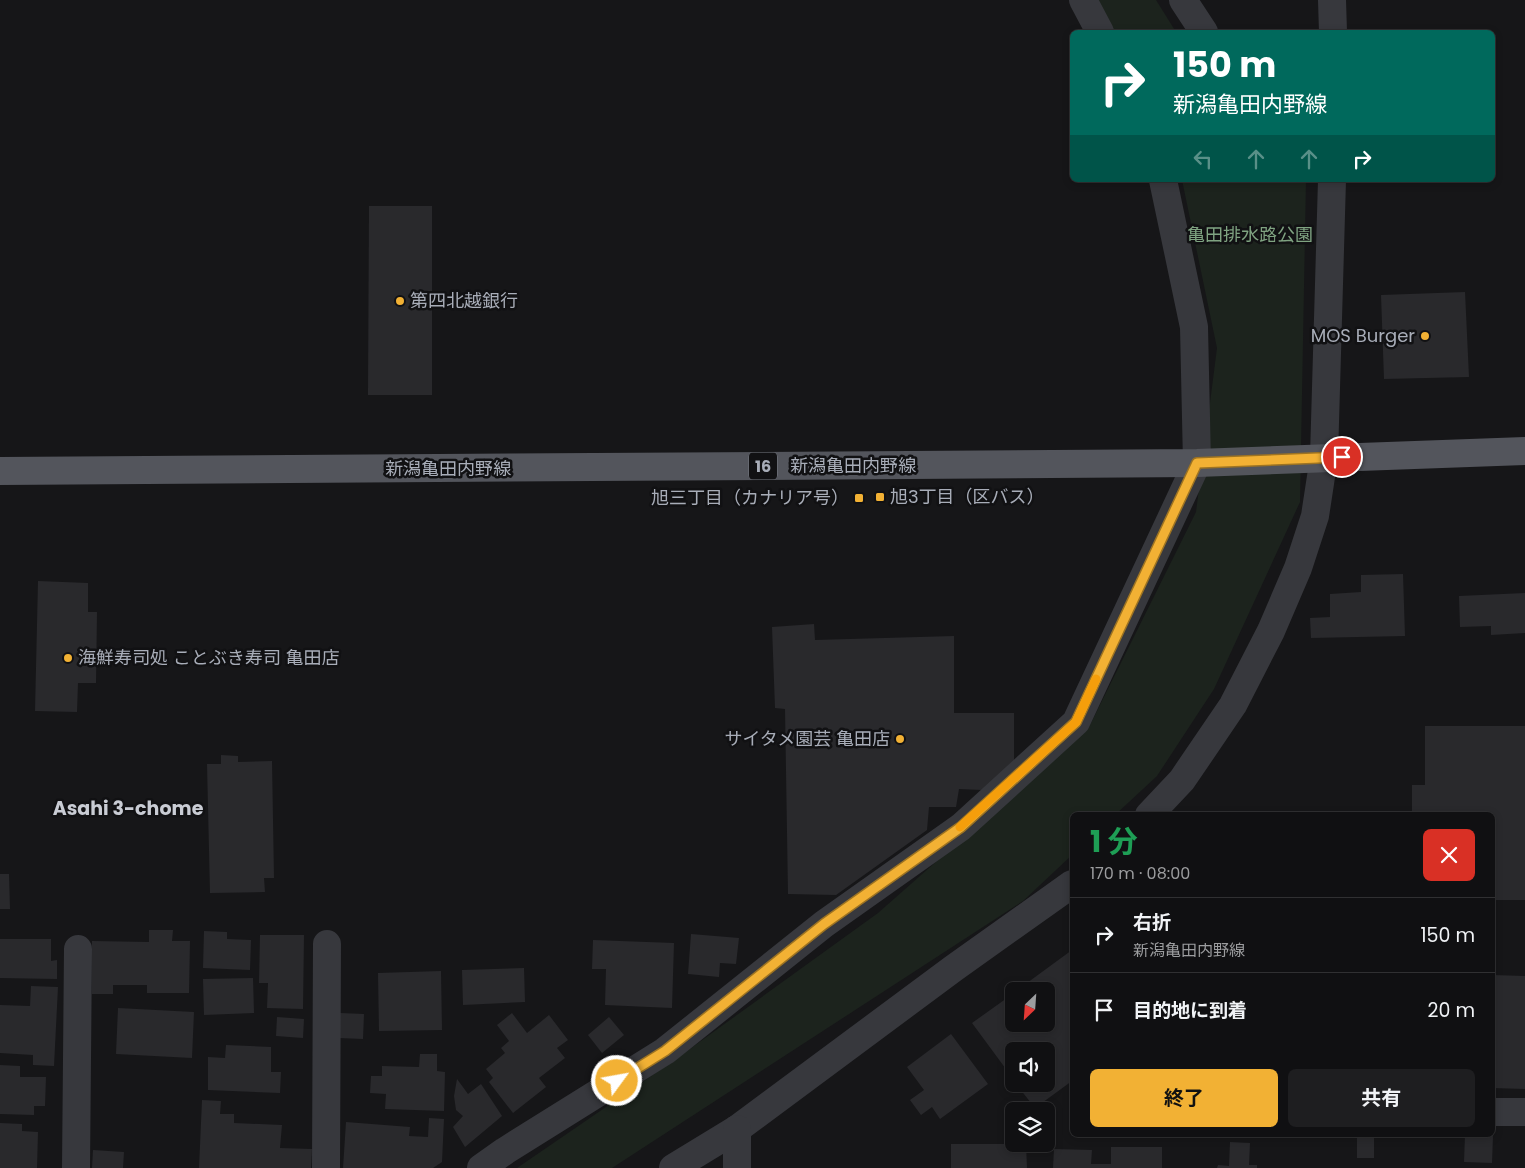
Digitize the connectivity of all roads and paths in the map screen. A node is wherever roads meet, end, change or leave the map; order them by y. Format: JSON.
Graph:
{"nodes":[{"id":1,"x":1083,"y":0,"type":"edge"},
{"id":2,"x":1184,"y":0,"type":"edge"},
{"id":3,"x":1332,"y":0,"type":"edge"},
{"id":4,"x":1099,"y":30,"type":"edge"},
{"id":5,"x":1203,"y":30,"type":"edge"},
{"id":6,"x":1333,"y":30,"type":"edge"},
{"id":7,"x":1163,"y":182,"type":"edge"},
{"id":8,"x":1332,"y":182,"type":"edge"},
{"id":9,"x":1525,"y":451,"type":"edge"},
{"id":10,"x":1324,"y":457,"type":"junction"},
{"id":11,"x":1197,"y":463,"type":"junction"},
{"id":12,"x":0,"y":471,"type":"edge"},
{"id":13,"x":1152,"y":812,"type":"edge"},
{"id":14,"x":1070,"y":885,"type":"edge"},
{"id":15,"x":327,"y":944,"type":"dead end"},
{"id":16,"x":78,"y":949,"type":"dead end"},
{"id":17,"x":1495,"y":1112,"type":"edge"},
{"id":18,"x":1525,"y":1112,"type":"edge"},
{"id":19,"x":737,"y":1129,"type":"junction"},
{"id":20,"x":76,"y":1168,"type":"edge"},
{"id":21,"x":326,"y":1168,"type":"edge"},
{"id":22,"x":481,"y":1168,"type":"edge"},
{"id":23,"x":673,"y":1168,"type":"edge"},
{"id":24,"x":737,"y":1168,"type":"edge"}],
"edges":[{"from":1,"to":4,"type":"street"},
{"from":2,"to":5,"type":"street"},
{"from":3,"to":6,"type":"street"},
{"from":7,"to":11,"type":"street"},
{"from":8,"to":10,"type":"street"},
{"from":9,"to":10,"type":"main road","name":"新潟亀田内野線","number":"16"},
{"from":10,"to":11,"type":"main road","name":"新潟亀田内野線","number":"16"},
{"from":10,"to":13,"type":"street"},
{"from":11,"to":12,"type":"main road","name":"新潟亀田内野線","number":"16"},
{"from":11,"to":22,"type":"street"},
{"from":14,"to":19,"type":"street"},
{"from":15,"to":21,"type":"street"},
{"from":16,"to":20,"type":"street"},
{"from":17,"to":18,"type":"street"},
{"from":19,"to":23,"type":"street"},
{"from":19,"to":24,"type":"street"}]}
